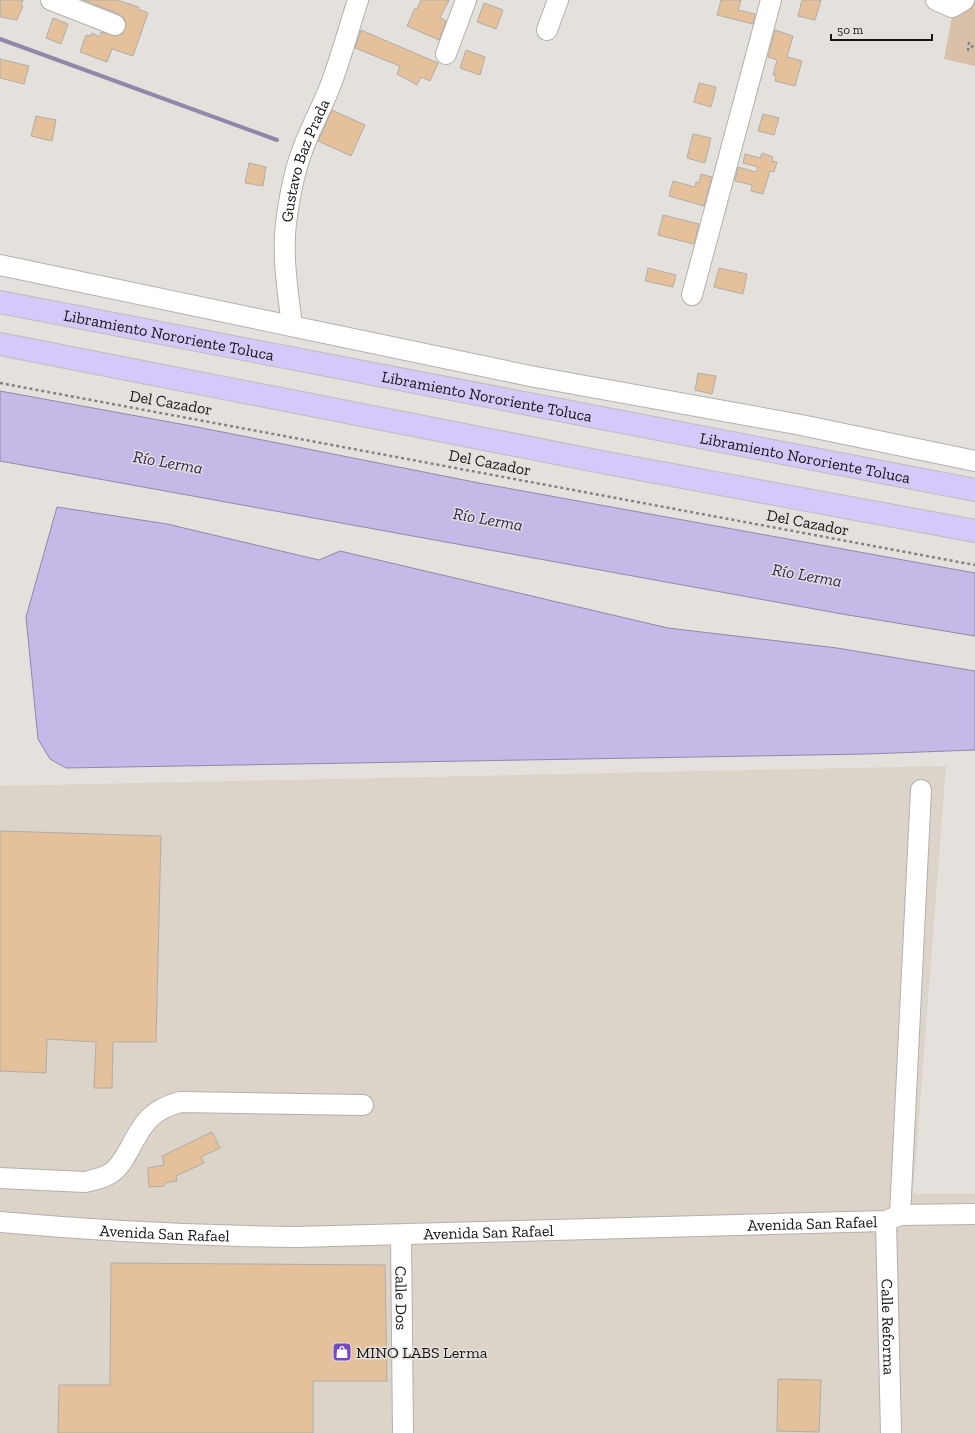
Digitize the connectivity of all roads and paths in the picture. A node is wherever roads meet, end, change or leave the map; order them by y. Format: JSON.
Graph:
{"nodes":[{"id":1,"x":51,"y":0,"type":"edge"},
{"id":2,"x":358,"y":0,"type":"edge"},
{"id":3,"x":466,"y":0,"type":"edge"},
{"id":4,"x":558,"y":0,"type":"edge"},
{"id":5,"x":771,"y":0,"type":"edge"},
{"id":6,"x":115,"y":25,"type":"dead end"},
{"id":7,"x":546,"y":30,"type":"dead end"},
{"id":8,"x":969,"y":42,"type":"dead end"},
{"id":9,"x":975,"y":44,"type":"edge"},
{"id":10,"x":446,"y":54,"type":"dead end"},
{"id":11,"x":0,"y":265,"type":"edge"},
{"id":12,"x":692,"y":294,"type":"dead end"},
{"id":13,"x":0,"y":302,"type":"edge"},
{"id":14,"x":292,"y":326,"type":"junction"},
{"id":15,"x":0,"y":344,"type":"edge"},
{"id":16,"x":0,"y":383,"type":"edge"},
{"id":17,"x":975,"y":461,"type":"edge"},
{"id":18,"x":975,"y":490,"type":"edge"},
{"id":19,"x":975,"y":531,"type":"edge"},
{"id":20,"x":975,"y":565,"type":"edge"},
{"id":21,"x":921,"y":790,"type":"dead end"},
{"id":22,"x":363,"y":1105,"type":"dead end"},
{"id":23,"x":0,"y":1178,"type":"edge"},
{"id":24,"x":975,"y":1214,"type":"edge"},
{"id":25,"x":893,"y":1218,"type":"junction"},
{"id":26,"x":0,"y":1222,"type":"edge"},
{"id":27,"x":401,"y":1235,"type":"junction"},
{"id":28,"x":403,"y":1433,"type":"edge"},
{"id":29,"x":891,"y":1433,"type":"edge"}],
"edges":[{"from":1,"to":6,"type":"street"},
{"from":2,"to":14,"type":"street","name":"Gustavo Baz Prada"},
{"from":3,"to":10,"type":"street"},
{"from":4,"to":7,"type":"street"},
{"from":5,"to":12,"type":"street"},
{"from":8,"to":9,"type":"path"},
{"from":11,"to":14,"type":"street"},
{"from":13,"to":18,"type":"highway","name":"Libramiento Nororiente Toluca"},
{"from":14,"to":17,"type":"street"},
{"from":15,"to":19,"type":"highway"},
{"from":16,"to":20,"type":"path","name":"Del Cazador"},
{"from":21,"to":25,"type":"street","name":"Calle Reforma"},
{"from":22,"to":23,"type":"street"},
{"from":24,"to":25,"type":"street","name":"Avenida San Rafael"},
{"from":25,"to":27,"type":"street","name":"Avenida San Rafael"},
{"from":25,"to":29,"type":"street","name":"Calle Reforma"},
{"from":26,"to":27,"type":"street","name":"Avenida San Rafael"},
{"from":27,"to":28,"type":"street","name":"Calle Dos"}]}
